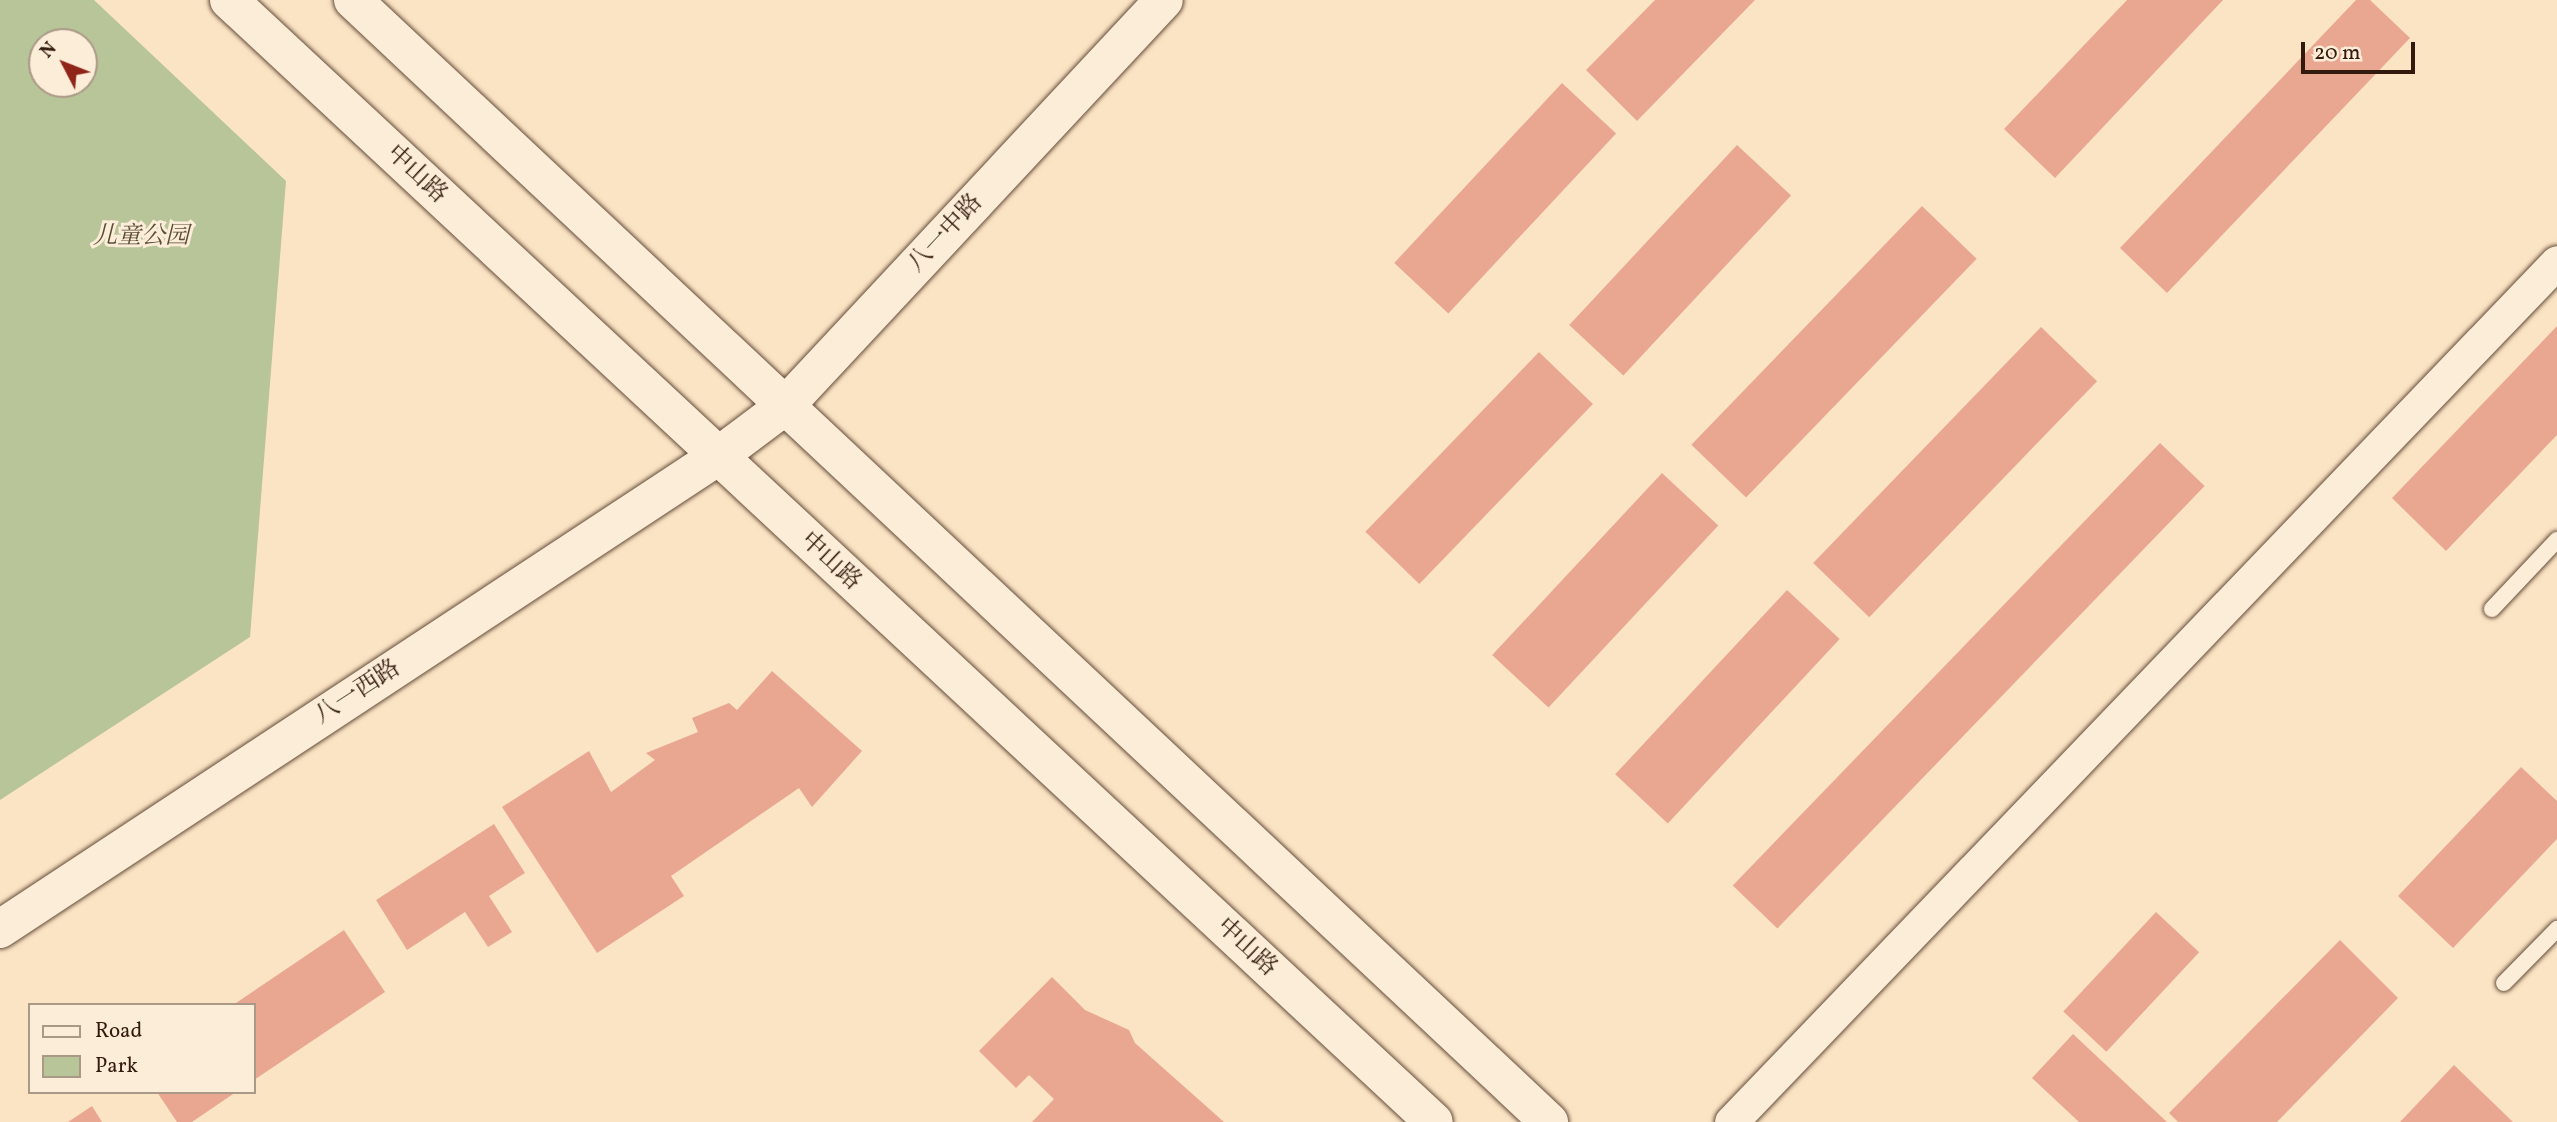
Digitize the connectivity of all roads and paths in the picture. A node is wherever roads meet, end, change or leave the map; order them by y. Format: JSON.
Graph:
{"nodes":[{"id":1,"x":229,"y":0,"type":"edge"},
{"id":2,"x":353,"y":0,"type":"edge"},
{"id":3,"x":1164,"y":0,"type":"edge"},
{"id":4,"x":2557,"y":262,"type":"edge"},
{"id":5,"x":785,"y":406,"type":"junction"},
{"id":6,"x":717,"y":457,"type":"junction"},
{"id":7,"x":2557,"y":540,"type":"edge"},
{"id":8,"x":2492,"y":609,"type":"dead end"},
{"id":9,"x":0,"y":929,"type":"edge"},
{"id":10,"x":2557,"y":929,"type":"edge"},
{"id":11,"x":2504,"y":983,"type":"dead end"},
{"id":12,"x":1434,"y":1122,"type":"edge"},
{"id":13,"x":1549,"y":1122,"type":"edge"},
{"id":14,"x":1731,"y":1122,"type":"edge"}],
"edges":[{"from":1,"to":6,"type":"main road","name":"中山路"},
{"from":2,"to":5,"type":"main road"},
{"from":3,"to":5,"type":"main road","name":"八一中路"},
{"from":4,"to":14,"type":"street"},
{"from":5,"to":6,"type":"main road","name":"八一中路"},
{"from":5,"to":13,"type":"main road"},
{"from":6,"to":9,"type":"main road","name":"八一西路"},
{"from":6,"to":12,"type":"main road","name":"中山路"},
{"from":7,"to":8,"type":"lane"},
{"from":10,"to":11,"type":"lane"}]}
